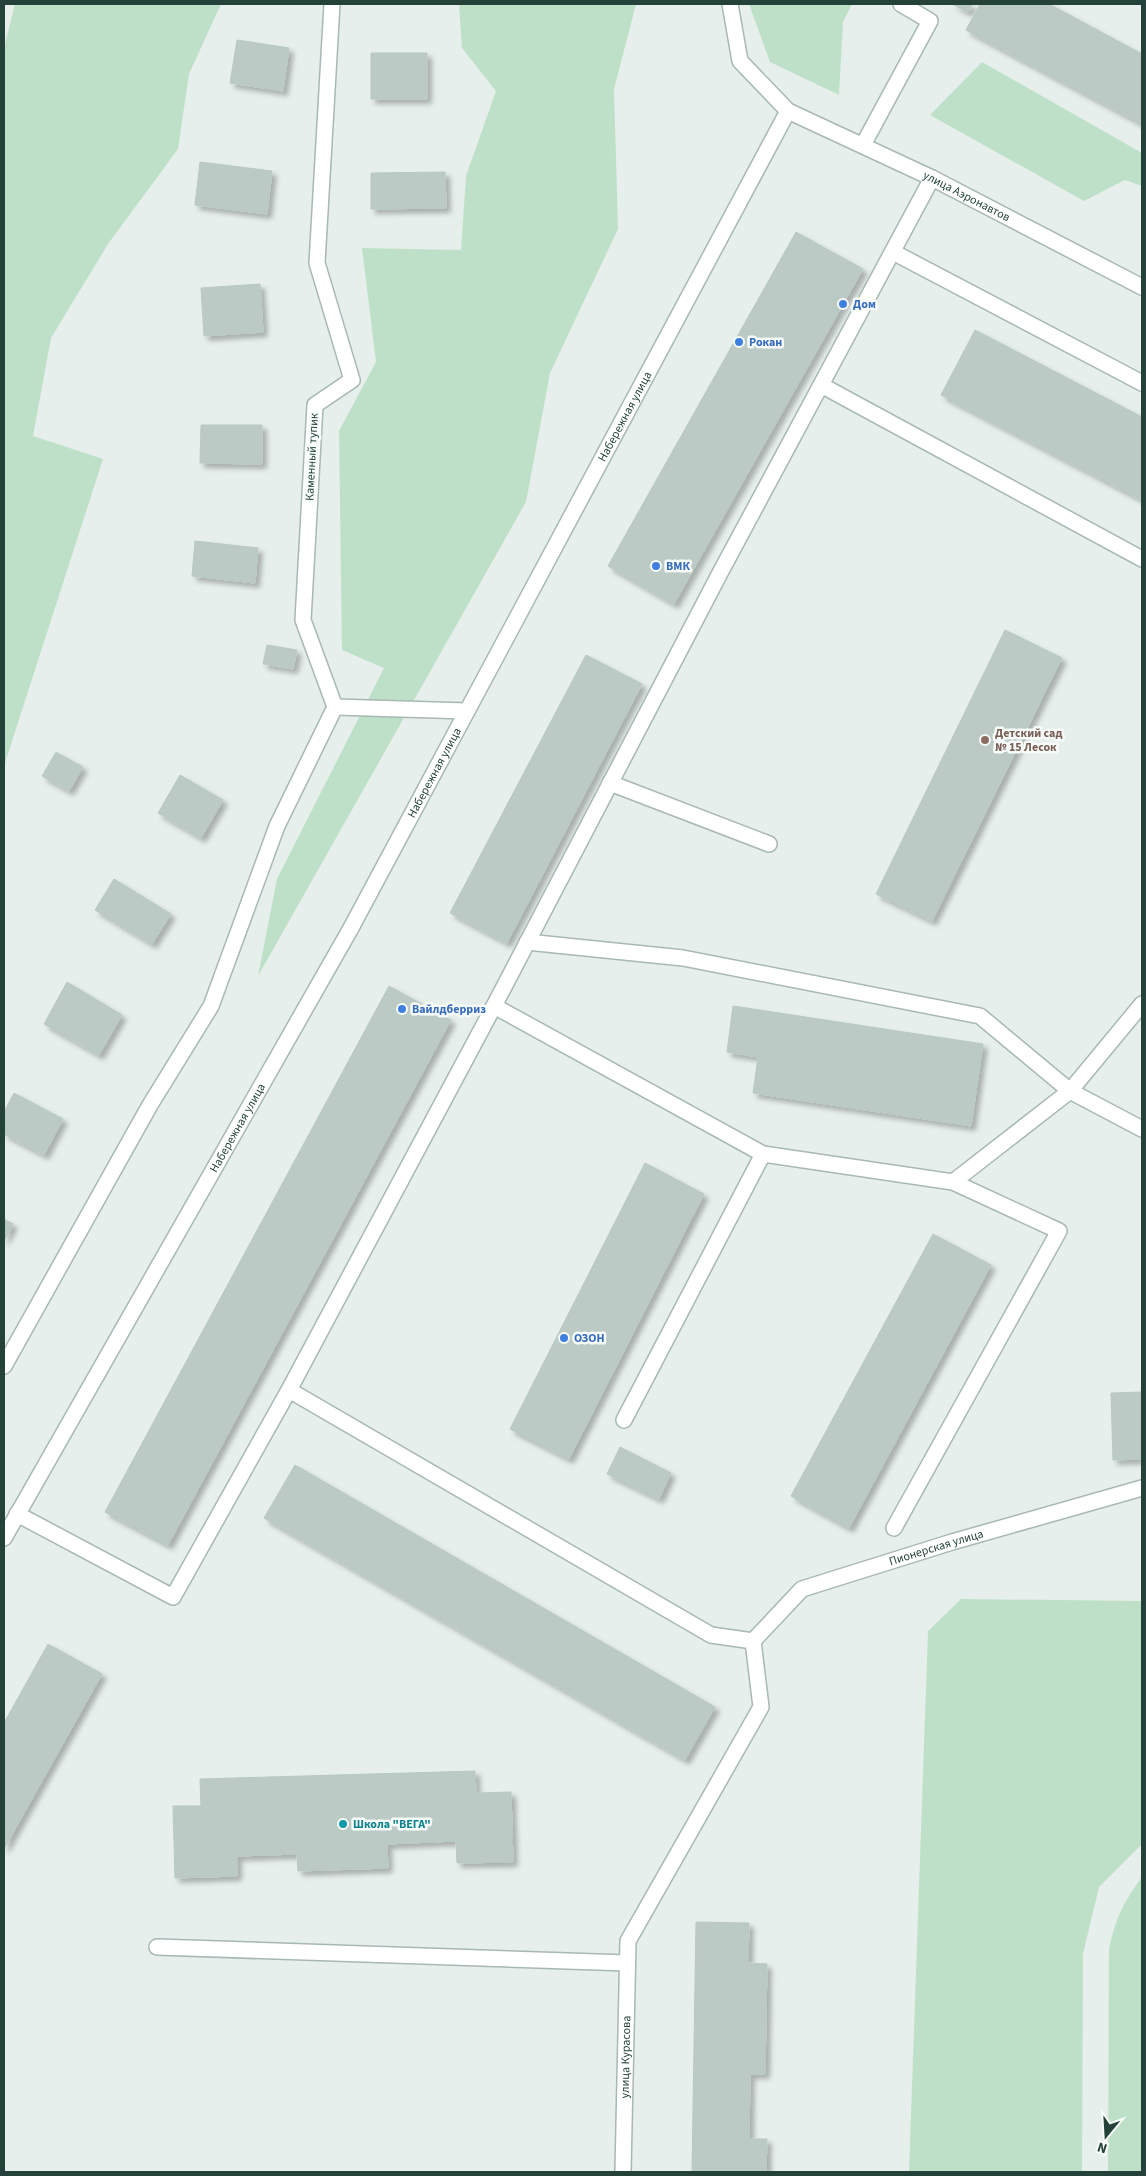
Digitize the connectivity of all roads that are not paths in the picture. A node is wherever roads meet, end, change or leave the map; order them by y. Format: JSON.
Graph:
{"nodes":[{"id":1,"x":332,"y":4,"type":"edge"},
{"id":2,"x":730,"y":4,"type":"edge"},
{"id":3,"x":900,"y":4,"type":"edge"},
{"id":4,"x":788,"y":112,"type":"junction"},
{"id":5,"x":862,"y":145,"type":"junction"},
{"id":6,"x":932,"y":178,"type":"junction"},
{"id":7,"x":893,"y":252,"type":"junction"},
{"id":8,"x":1142,"y":287,"type":"edge"},
{"id":9,"x":1142,"y":383,"type":"edge"},
{"id":10,"x":821,"y":385,"type":"junction"},
{"id":11,"x":1142,"y":559,"type":"edge"},
{"id":12,"x":334,"y":707,"type":"junction"},
{"id":13,"x":467,"y":711,"type":"junction"},
{"id":14,"x":610,"y":783,"type":"junction"},
{"id":15,"x":769,"y":844,"type":"dead end"},
{"id":16,"x":527,"y":942,"type":"junction"},
{"id":17,"x":1142,"y":1004,"type":"edge"},
{"id":18,"x":494,"y":1006,"type":"junction"},
{"id":19,"x":1070,"y":1091,"type":"junction"},
{"id":20,"x":1142,"y":1129,"type":"edge"},
{"id":21,"x":763,"y":1154,"type":"junction"},
{"id":22,"x":953,"y":1182,"type":"junction"},
{"id":23,"x":4,"y":1366,"type":"edge"},
{"id":24,"x":290,"y":1390,"type":"junction"},
{"id":25,"x":624,"y":1420,"type":"dead end"},
{"id":26,"x":1142,"y":1488,"type":"edge"},
{"id":27,"x":17,"y":1514,"type":"junction"},
{"id":28,"x":894,"y":1528,"type":"dead end"},
{"id":29,"x":4,"y":1538,"type":"edge"},
{"id":30,"x":753,"y":1642,"type":"junction"},
{"id":31,"x":157,"y":1947,"type":"dead end"},
{"id":32,"x":627,"y":1963,"type":"junction"},
{"id":33,"x":623,"y":2172,"type":"edge"}],
"edges":[{"from":1,"to":12,"type":"street","name":"Каменный тупик"},
{"from":2,"to":4,"type":"street"},
{"from":3,"to":5,"type":"street"},
{"from":4,"to":5,"type":"street","name":"улица Аэронавтов"},
{"from":4,"to":13,"type":"street","name":"Набережная улица"},
{"from":5,"to":6,"type":"street","name":"улица Аэронавтов"},
{"from":6,"to":7,"type":"street"},
{"from":6,"to":8,"type":"street","name":"улица Аэронавтов"},
{"from":7,"to":9,"type":"street"},
{"from":7,"to":10,"type":"street"},
{"from":10,"to":11,"type":"street"},
{"from":10,"to":14,"type":"street"},
{"from":12,"to":13,"type":"street"},
{"from":12,"to":23,"type":"street"},
{"from":13,"to":27,"type":"street","name":"Набережная улица"},
{"from":14,"to":15,"type":"street"},
{"from":14,"to":16,"type":"street"},
{"from":16,"to":18,"type":"street"},
{"from":16,"to":19,"type":"street"},
{"from":17,"to":19,"type":"street"},
{"from":18,"to":21,"type":"street"},
{"from":18,"to":24,"type":"street"},
{"from":19,"to":20,"type":"street"},
{"from":19,"to":22,"type":"street"},
{"from":21,"to":22,"type":"street"},
{"from":21,"to":25,"type":"street"},
{"from":22,"to":28,"type":"street"},
{"from":24,"to":27,"type":"street"},
{"from":24,"to":30,"type":"street"},
{"from":26,"to":30,"type":"street","name":"Пионерская улица"},
{"from":27,"to":29,"type":"street","name":"Набережная улица"},
{"from":30,"to":32,"type":"street","name":"улица Курасова"},
{"from":31,"to":32,"type":"street"},
{"from":32,"to":33,"type":"street","name":"улица Курасова"}]}
